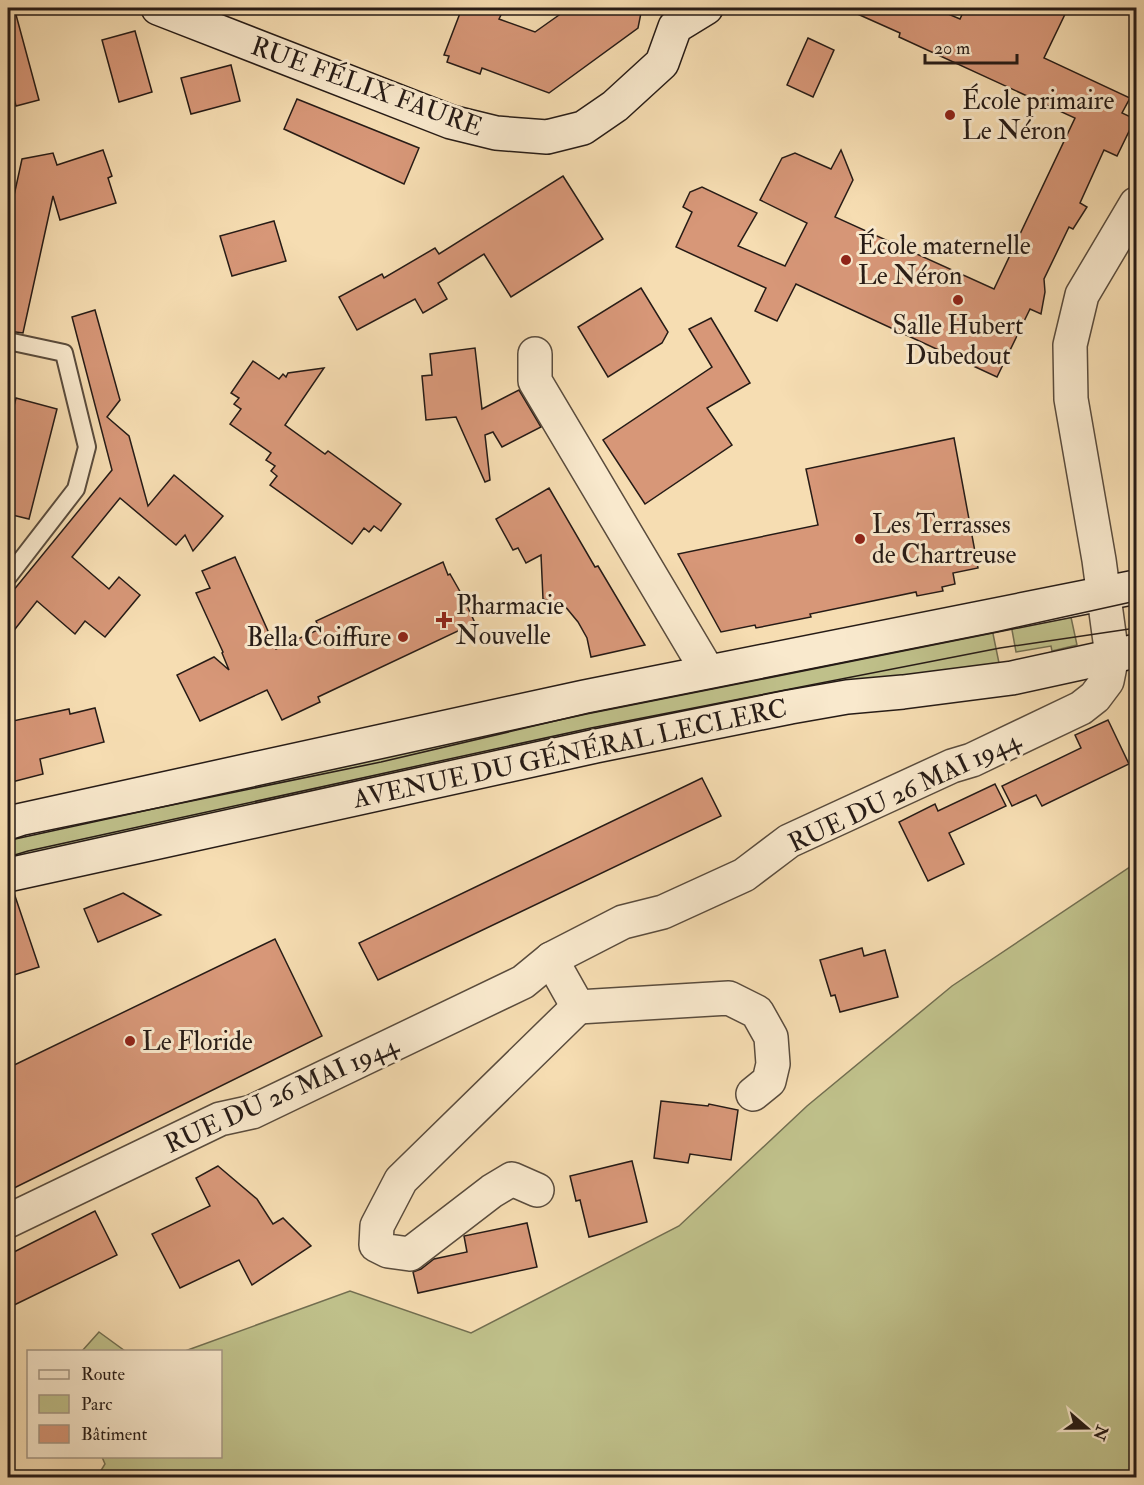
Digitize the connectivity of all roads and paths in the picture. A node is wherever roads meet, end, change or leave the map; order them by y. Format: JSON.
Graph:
{"nodes":[{"id":1,"x":158,"y":8,"type":"edge"},
{"id":2,"x":706,"y":8,"type":"edge"},
{"id":3,"x":1137,"y":204,"type":"edge"},
{"id":4,"x":8,"y":341,"type":"edge"},
{"id":5,"x":535,"y":354,"type":"dead end"},
{"id":6,"x":8,"y":577,"type":"edge"},
{"id":7,"x":1137,"y":586,"type":"edge"},
{"id":8,"x":1104,"y":594,"type":"junction"},
{"id":9,"x":1124,"y":654,"type":"edge"},
{"id":10,"x":708,"y":672,"type":"junction"},
{"id":11,"x":8,"y":823,"type":"edge"},
{"id":12,"x":8,"y":875,"type":"edge"},
{"id":13,"x":551,"y":959,"type":"junction"},
{"id":14,"x":578,"y":1007,"type":"junction"},
{"id":15,"x":753,"y":1094,"type":"dead end"},
{"id":16,"x":537,"y":1190,"type":"dead end"},
{"id":17,"x":8,"y":1221,"type":"edge"}],
"edges":[{"from":1,"to":2,"type":"street","name":"RUE FÉLIX FAURE"},
{"from":3,"to":8,"type":"street","name":"RUE DU 26 MAI 1944"},
{"from":4,"to":6,"type":"lane"},
{"from":5,"to":10,"type":"street","name":"AVENUE DU GÉNÉRAL LECLERC"},
{"from":7,"to":8,"type":"street","name":"AVENUE DU GÉNÉRAL LECLERC"},
{"from":8,"to":9,"type":"street","name":"RUE DU 26 MAI 1944"},
{"from":8,"to":10,"type":"street","name":"AVENUE DU GÉNÉRAL LECLERC"},
{"from":9,"to":12,"type":"street","name":"AVENUE DU GÉNÉRAL LECLERC"},
{"from":9,"to":13,"type":"street","name":"RUE DU 26 MAI 1944"},
{"from":10,"to":11,"type":"street","name":"AVENUE DU GÉNÉRAL LECLERC"},
{"from":13,"to":14,"type":"street"},
{"from":13,"to":17,"type":"street","name":"RUE DU 26 MAI 1944"},
{"from":14,"to":15,"type":"street"},
{"from":14,"to":16,"type":"street"}]}
